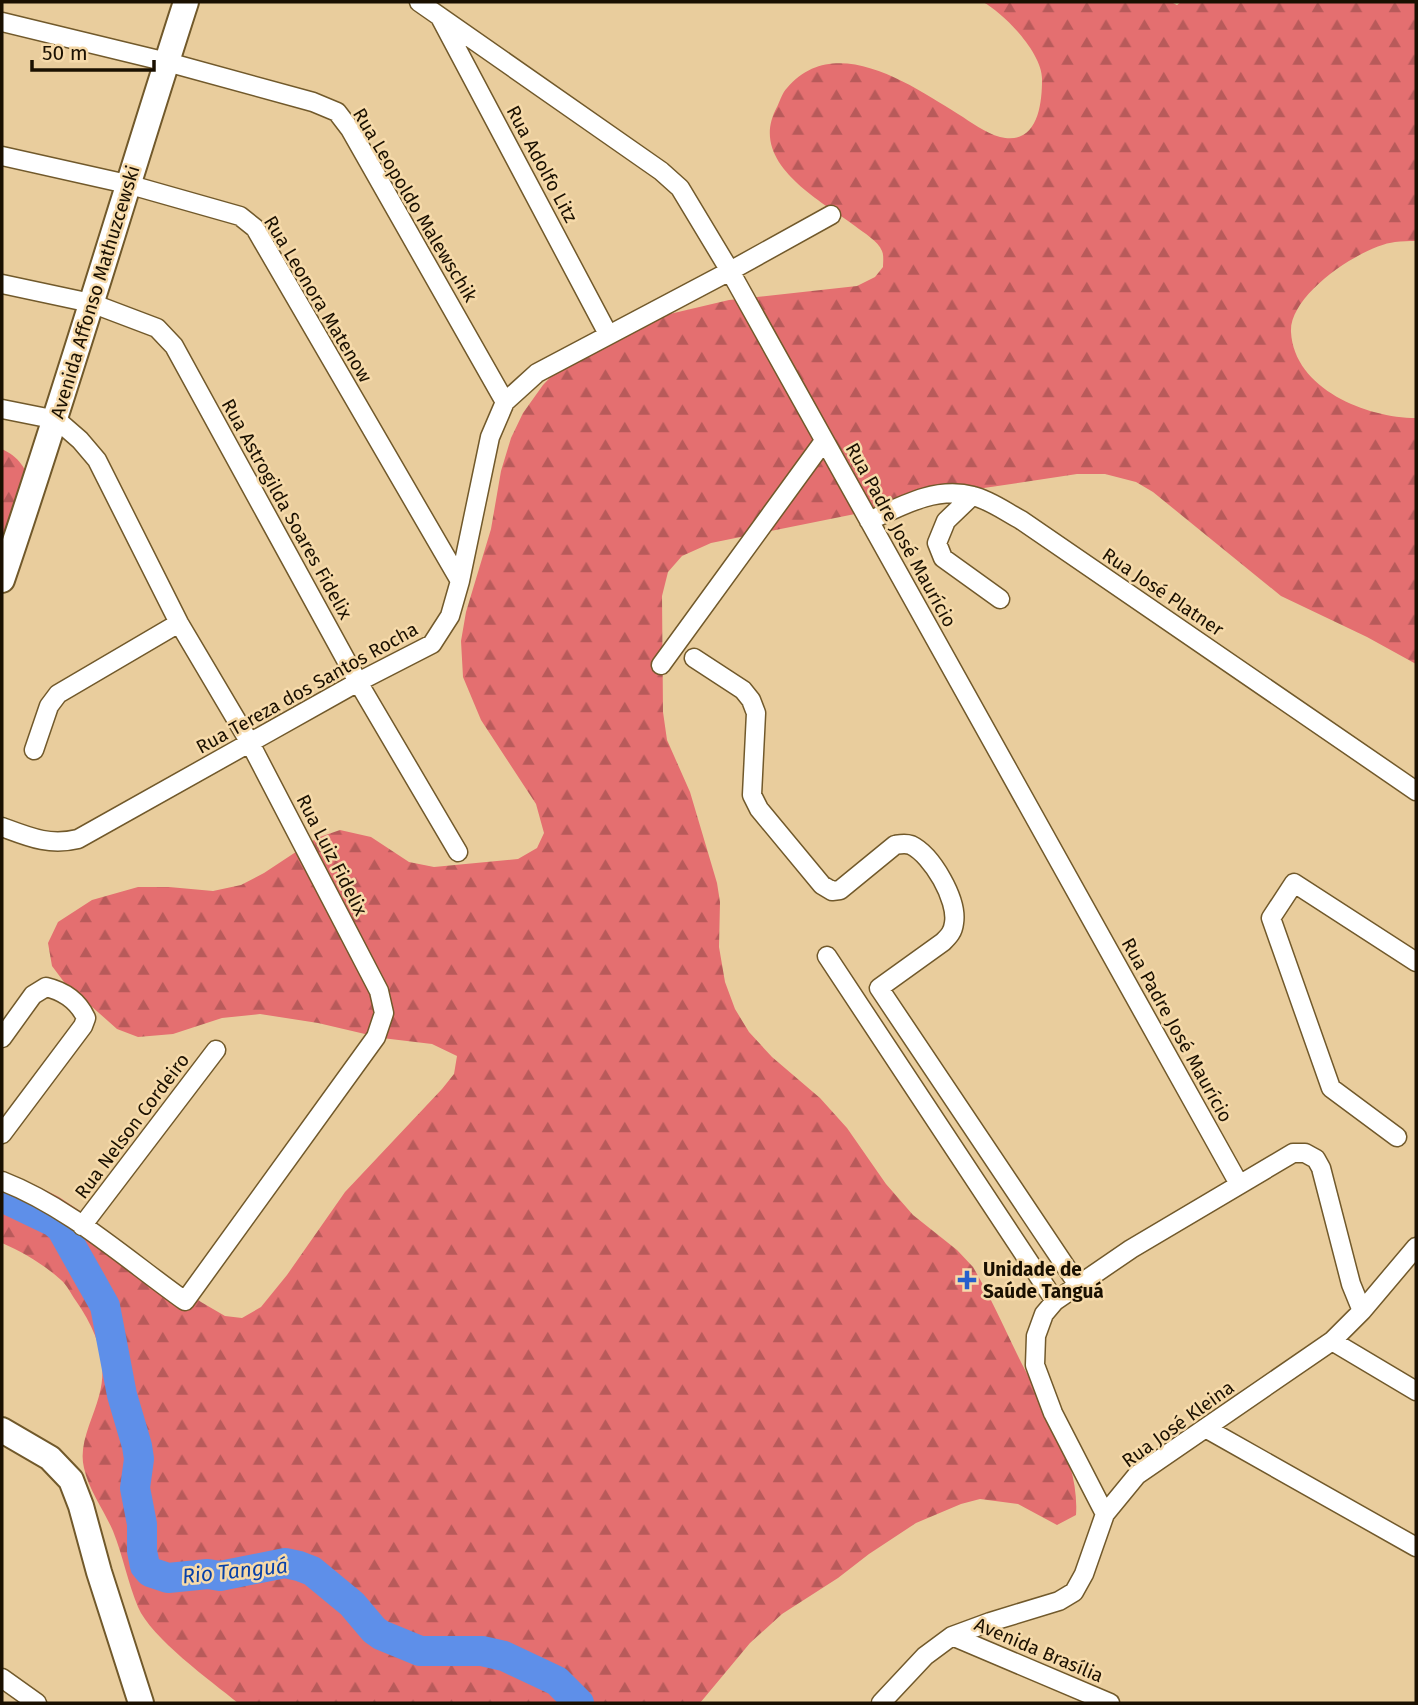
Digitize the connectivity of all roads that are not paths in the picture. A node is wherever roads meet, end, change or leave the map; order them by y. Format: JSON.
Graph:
{"nodes":[{"id":1,"x":186,"y":2,"type":"edge"},
{"id":2,"x":419,"y":2,"type":"edge"},
{"id":3,"x":438,"y":14,"type":"junction"},
{"id":4,"x":2,"y":22,"type":"edge"},
{"id":5,"x":167,"y":62,"type":"junction"},
{"id":6,"x":2,"y":156,"type":"edge"},
{"id":7,"x":127,"y":184,"type":"junction"},
{"id":8,"x":831,"y":215,"type":"dead end"},
{"id":9,"x":730,"y":271,"type":"junction"},
{"id":10,"x":2,"y":284,"type":"edge"},
{"id":11,"x":91,"y":303,"type":"junction"},
{"id":12,"x":608,"y":334,"type":"junction"},
{"id":13,"x":505,"y":402,"type":"junction"},
{"id":14,"x":2,"y":409,"type":"edge"},
{"id":15,"x":57,"y":420,"type":"junction"},
{"id":16,"x":824,"y":441,"type":"junction"},
{"id":17,"x":972,"y":496,"type":"junction"},
{"id":18,"x":869,"y":521,"type":"junction"},
{"id":19,"x":2,"y":580,"type":"edge"},
{"id":20,"x":460,"y":581,"type":"junction"},
{"id":21,"x":1000,"y":599,"type":"dead end"},
{"id":22,"x":179,"y":624,"type":"junction"},
{"id":23,"x":694,"y":658,"type":"dead end"},
{"id":24,"x":660,"y":666,"type":"dead end"},
{"id":25,"x":358,"y":682,"type":"junction"},
{"id":26,"x":250,"y":743,"type":"junction"},
{"id":27,"x":34,"y":750,"type":"dead end"},
{"id":28,"x":1416,"y":791,"type":"edge"},
{"id":29,"x":2,"y":827,"type":"edge"},
{"id":30,"x":458,"y":852,"type":"dead end"},
{"id":31,"x":827,"y":956,"type":"dead end"},
{"id":32,"x":1416,"y":962,"type":"edge"},
{"id":33,"x":2,"y":1038,"type":"edge"},
{"id":34,"x":216,"y":1050,"type":"dead end"},
{"id":35,"x":2,"y":1134,"type":"edge"},
{"id":36,"x":1397,"y":1137,"type":"dead end"},
{"id":37,"x":2,"y":1181,"type":"edge"},
{"id":38,"x":1239,"y":1184,"type":"junction"},
{"id":39,"x":82,"y":1226,"type":"junction"},
{"id":40,"x":1416,"y":1247,"type":"edge"},
{"id":41,"x":1078,"y":1285,"type":"junction"},
{"id":42,"x":1055,"y":1301,"type":"junction"},
{"id":43,"x":1362,"y":1311,"type":"junction"},
{"id":44,"x":1332,"y":1341,"type":"junction"},
{"id":45,"x":1416,"y":1391,"type":"edge"},
{"id":46,"x":1207,"y":1429,"type":"junction"},
{"id":47,"x":2,"y":1430,"type":"edge"},
{"id":48,"x":1105,"y":1514,"type":"junction"},
{"id":49,"x":1416,"y":1548,"type":"edge"},
{"id":50,"x":952,"y":1636,"type":"junction"},
{"id":51,"x":2,"y":1678,"type":"edge"},
{"id":52,"x":37,"y":1703,"type":"edge"},
{"id":53,"x":141,"y":1703,"type":"edge"},
{"id":54,"x":881,"y":1703,"type":"edge"},
{"id":55,"x":1110,"y":1703,"type":"edge"}],
"edges":[{"from":1,"to":5,"type":"street","name":"Avenida Affonso Mathuzcewski"},
{"from":2,"to":3,"type":"street","name":"Rua Padre José Maurício"},
{"from":3,"to":9,"type":"street","name":"Rua Padre José Maurício"},
{"from":3,"to":12,"type":"street","name":"Rua Adolfo Litz"},
{"from":4,"to":5,"type":"street","name":"Rua Leopoldo Malewschik"},
{"from":5,"to":7,"type":"street","name":"Avenida Affonso Mathuzcewski"},
{"from":5,"to":13,"type":"street","name":"Rua Leopoldo Malewschik"},
{"from":6,"to":7,"type":"street","name":"Rua Leonora Matenow"},
{"from":7,"to":11,"type":"street","name":"Avenida Affonso Mathuzcewski"},
{"from":7,"to":20,"type":"street","name":"Rua Leonora Matenow"},
{"from":8,"to":9,"type":"street","name":"Rua Tereza dos Santos Rocha"},
{"from":9,"to":12,"type":"street","name":"Rua Tereza dos Santos Rocha"},
{"from":9,"to":16,"type":"street","name":"Rua Padre José Maurício"},
{"from":10,"to":11,"type":"street","name":"Rua Astrogilda Soares Fidelix"},
{"from":11,"to":15,"type":"street","name":"Avenida Affonso Mathuzcewski"},
{"from":11,"to":25,"type":"street","name":"Rua Astrogilda Soares Fidelix"},
{"from":12,"to":13,"type":"street","name":"Rua Tereza dos Santos Rocha"},
{"from":13,"to":20,"type":"street","name":"Rua Tereza dos Santos Rocha"},
{"from":14,"to":15,"type":"street"},
{"from":15,"to":19,"type":"street","name":"Avenida Affonso Mathuzcewski"},
{"from":15,"to":22,"type":"street","name":"Rua Luiz Fidelix"},
{"from":16,"to":18,"type":"street","name":"Rua Padre José Maurício"},
{"from":16,"to":24,"type":"street"},
{"from":17,"to":18,"type":"street","name":"Rua José Platner"},
{"from":17,"to":21,"type":"street"},
{"from":17,"to":28,"type":"street","name":"Rua José Platner"},
{"from":18,"to":38,"type":"street","name":"Rua Padre José Maurício"},
{"from":20,"to":25,"type":"street","name":"Rua Tereza dos Santos Rocha"},
{"from":22,"to":26,"type":"street","name":"Rua Luiz Fidelix"},
{"from":22,"to":27,"type":"street"},
{"from":23,"to":41,"type":"street"},
{"from":25,"to":26,"type":"street","name":"Rua Tereza dos Santos Rocha"},
{"from":25,"to":30,"type":"street","name":"Rua Astrogilda Soares Fidelix"},
{"from":26,"to":29,"type":"street","name":"Rua Tereza dos Santos Rocha"},
{"from":26,"to":39,"type":"street","name":"Rua Luiz Fidelix"},
{"from":31,"to":42,"type":"street"},
{"from":32,"to":36,"type":"street"},
{"from":33,"to":35,"type":"street"},
{"from":34,"to":39,"type":"street","name":"Rua Nelson Cordeiro"},
{"from":37,"to":39,"type":"street"},
{"from":38,"to":41,"type":"street"},
{"from":38,"to":43,"type":"street"},
{"from":40,"to":43,"type":"street","name":"Rua José Kleina"},
{"from":41,"to":42,"type":"street"},
{"from":42,"to":48,"type":"street"},
{"from":43,"to":44,"type":"street","name":"Rua José Kleina"},
{"from":44,"to":45,"type":"street"},
{"from":44,"to":46,"type":"street","name":"Rua José Kleina"},
{"from":46,"to":48,"type":"street","name":"Rua José Kleina"},
{"from":46,"to":49,"type":"street"},
{"from":47,"to":53,"type":"street"},
{"from":48,"to":50,"type":"street","name":"Rua José Kleina"},
{"from":50,"to":54,"type":"street","name":"Rua José Kleina"},
{"from":50,"to":55,"type":"street","name":"Avenida Brasília"},
{"from":51,"to":52,"type":"street"}]}
